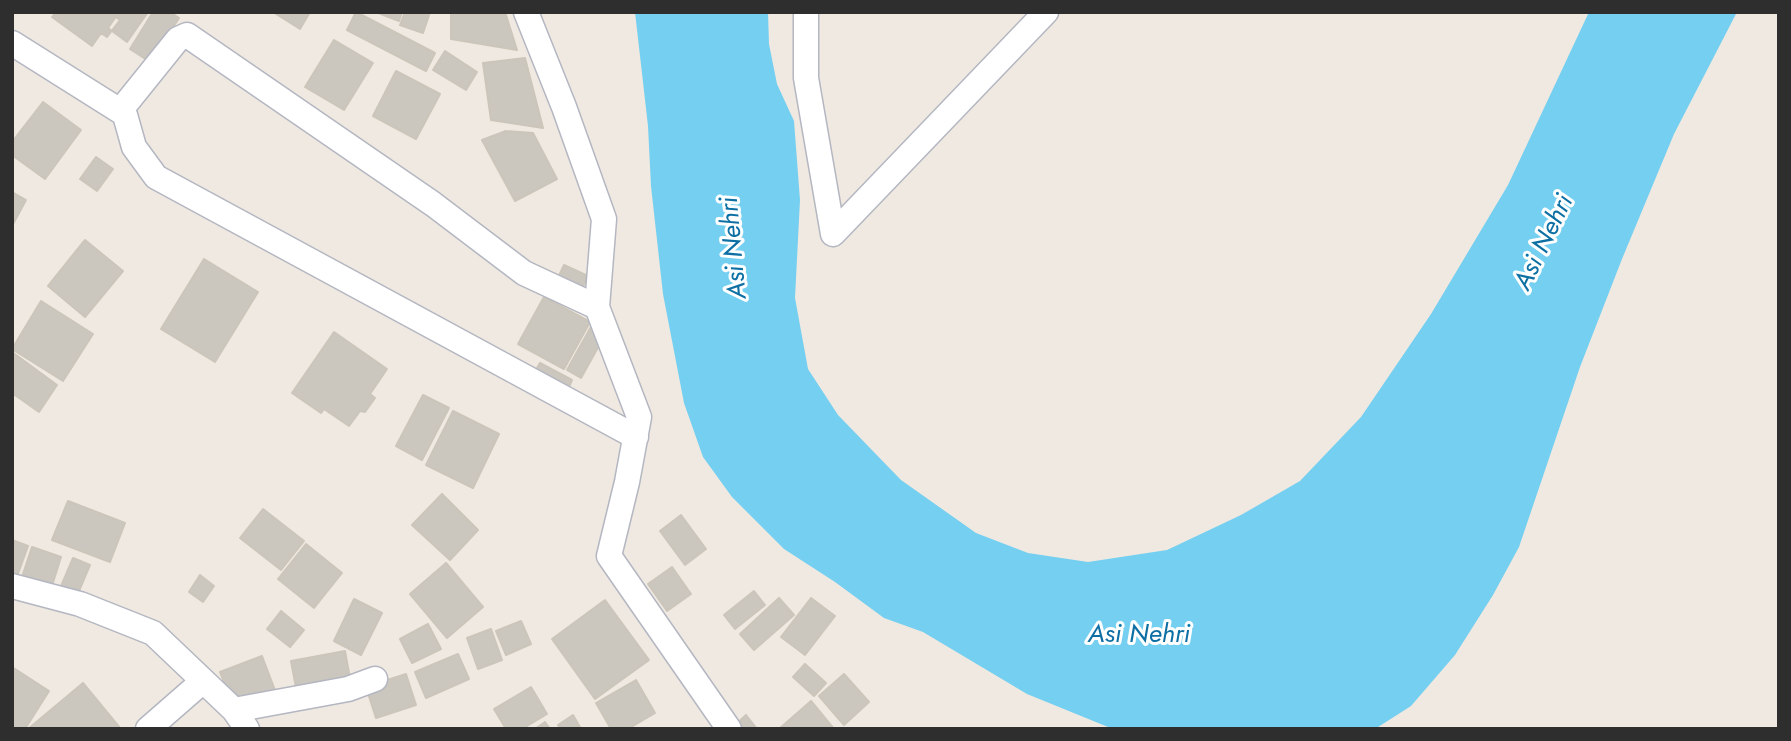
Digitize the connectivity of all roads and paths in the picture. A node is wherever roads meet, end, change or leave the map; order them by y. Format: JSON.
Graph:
{"nodes":[{"id":1,"x":526,"y":12,"type":"edge"},
{"id":2,"x":806,"y":12,"type":"edge"},
{"id":3,"x":1046,"y":12,"type":"edge"},
{"id":4,"x":12,"y":43,"type":"edge"},
{"id":5,"x":120,"y":111,"type":"junction"},
{"id":6,"x":597,"y":307,"type":"junction"},
{"id":7,"x":636,"y":438,"type":"junction"},
{"id":8,"x":12,"y":586,"type":"edge"},
{"id":9,"x":375,"y":679,"type":"dead end"},
{"id":10,"x":203,"y":681,"type":"junction"},
{"id":11,"x":240,"y":719,"type":"edge"},
{"id":12,"x":148,"y":729,"type":"edge"},
{"id":13,"x":729,"y":729,"type":"edge"}],
"edges":[{"from":1,"to":6,"type":"street"},
{"from":2,"to":3,"type":"street"},
{"from":4,"to":5,"type":"street"},
{"from":5,"to":6,"type":"street"},
{"from":5,"to":7,"type":"street"},
{"from":6,"to":7,"type":"street"},
{"from":7,"to":13,"type":"street"},
{"from":8,"to":10,"type":"street"},
{"from":9,"to":11,"type":"street"},
{"from":10,"to":11,"type":"street"},
{"from":10,"to":12,"type":"street"}]}
